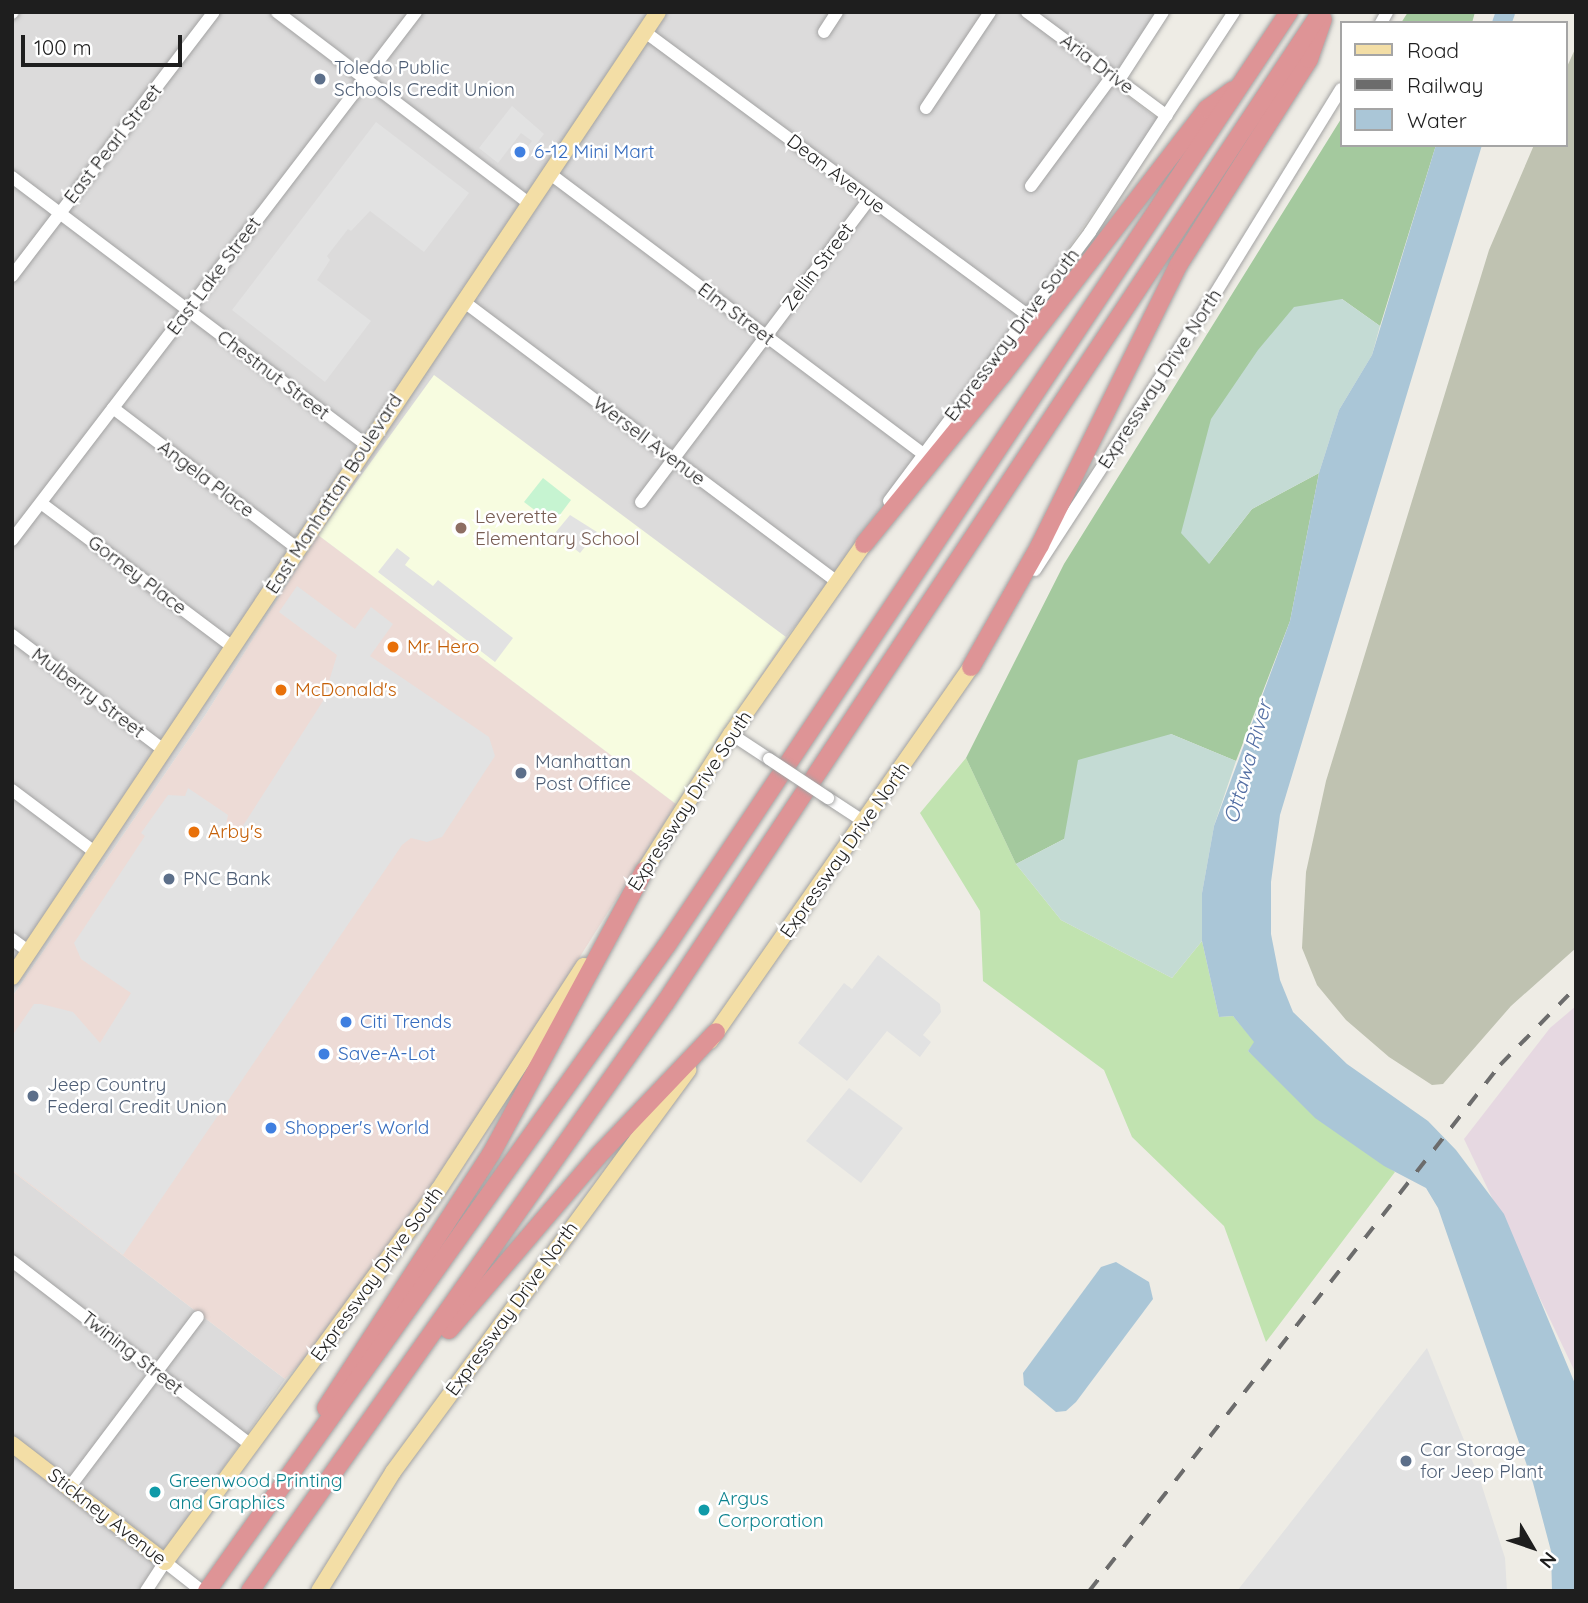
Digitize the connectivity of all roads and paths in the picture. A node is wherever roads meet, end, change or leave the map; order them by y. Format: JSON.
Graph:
{"nodes":[{"id":1,"x":214,"y":12,"type":"edge"},
{"id":2,"x":277,"y":12,"type":"edge"},
{"id":3,"x":416,"y":12,"type":"edge"},
{"id":4,"x":658,"y":12,"type":"edge"},
{"id":5,"x":837,"y":12,"type":"edge"},
{"id":6,"x":990,"y":12,"type":"edge"},
{"id":7,"x":1027,"y":12,"type":"edge"},
{"id":8,"x":1164,"y":12,"type":"edge"},
{"id":9,"x":1234,"y":12,"type":"edge"},
{"id":10,"x":1289,"y":12,"type":"edge"},
{"id":11,"x":1323,"y":12,"type":"edge"},
{"id":12,"x":645,"y":32,"type":"junction"},
{"id":13,"x":824,"y":32,"type":"dead end"},
{"id":14,"x":1116,"y":78,"type":"junction"},
{"id":15,"x":365,"y":79,"type":"junction"},
{"id":16,"x":1241,"y":84,"type":"junction"},
{"id":17,"x":1340,"y":91,"type":"edge"},
{"id":18,"x":926,"y":108,"type":"dead end"},
{"id":19,"x":1167,"y":116,"type":"junction"},
{"id":20,"x":549,"y":173,"type":"junction"},
{"id":21,"x":12,"y":177,"type":"edge"},
{"id":22,"x":1031,"y":186,"type":"dead end"},
{"id":23,"x":869,"y":199,"type":"junction"},
{"id":24,"x":529,"y":202,"type":"junction"},
{"id":25,"x":60,"y":214,"type":"junction"},
{"id":26,"x":12,"y":276,"type":"edge"},
{"id":27,"x":463,"y":301,"type":"junction"},
{"id":28,"x":188,"y":310,"type":"junction"},
{"id":29,"x":1028,"y":316,"type":"junction"},
{"id":30,"x":765,"y":336,"type":"junction"},
{"id":31,"x":113,"y":408,"type":"junction"},
{"id":32,"x":366,"y":445,"type":"junction"},
{"id":33,"x":923,"y":454,"type":"junction"},
{"id":34,"x":673,"y":459,"type":"junction"},
{"id":35,"x":641,"y":502,"type":"dead end"},
{"id":36,"x":41,"y":503,"type":"junction"},
{"id":37,"x":12,"y":540,"type":"edge"},
{"id":38,"x":864,"y":544,"type":"junction"},
{"id":39,"x":298,"y":549,"type":"junction"},
{"id":40,"x":836,"y":581,"type":"junction"},
{"id":41,"x":12,"y":635,"type":"edge"},
{"id":42,"x":234,"y":648,"type":"junction"},
{"id":43,"x":971,"y":667,"type":"junction"},
{"id":44,"x":731,"y":734,"type":"junction"},
{"id":45,"x":164,"y":751,"type":"junction"},
{"id":46,"x":12,"y":790,"type":"edge"},
{"id":47,"x":866,"y":823,"type":"junction"},
{"id":48,"x":96,"y":853,"type":"junction"},
{"id":49,"x":644,"y":871,"type":"junction"},
{"id":50,"x":12,"y":939,"type":"edge"},
{"id":51,"x":29,"y":952,"type":"junction"},
{"id":52,"x":12,"y":977,"type":"edge"},
{"id":53,"x":716,"y":1032,"type":"junction"},
{"id":54,"x":12,"y":1261,"type":"edge"},
{"id":55,"x":198,"y":1317,"type":"dead end"},
{"id":56,"x":157,"y":1372,"type":"junction"},
{"id":57,"x":386,"y":1401,"type":"junction"},
{"id":58,"x":12,"y":1444,"type":"edge"},
{"id":59,"x":251,"y":1445,"type":"junction"},
{"id":60,"x":69,"y":1488,"type":"junction"},
{"id":61,"x":235,"y":1550,"type":"junction"},
{"id":62,"x":165,"y":1562,"type":"junction"},
{"id":63,"x":146,"y":1591,"type":"edge"},
{"id":64,"x":204,"y":1591,"type":"edge"},
{"id":65,"x":250,"y":1591,"type":"edge"},
{"id":66,"x":320,"y":1591,"type":"edge"}],
"edges":[{"from":1,"to":25,"type":"street","name":"East Pearl Street"},
{"from":2,"to":15,"type":"street"},
{"from":3,"to":15,"type":"street","name":"East Lake Street"},
{"from":4,"to":12,"type":"main road","name":"East Manhattan Boulevard"},
{"from":5,"to":13,"type":"street"},
{"from":6,"to":18,"type":"street"},
{"from":7,"to":14,"type":"street","name":"Aria Drive"},
{"from":8,"to":14,"type":"street"},
{"from":9,"to":19,"type":"street","name":"Expressway Drive South"},
{"from":10,"to":16,"type":"highway"},
{"from":11,"to":43,"type":"highway"},
{"from":11,"to":57,"type":"highway"},
{"from":12,"to":20,"type":"main road","name":"East Manhattan Boulevard"},
{"from":12,"to":23,"type":"street","name":"Dean Avenue"},
{"from":14,"to":19,"type":"street","name":"Aria Drive"},
{"from":14,"to":22,"type":"street"},
{"from":15,"to":24,"type":"street"},
{"from":15,"to":28,"type":"street","name":"East Lake Street"},
{"from":16,"to":38,"type":"highway"},
{"from":16,"to":61,"type":"highway"},
{"from":17,"to":43,"type":"street","name":"Expressway Drive North"},
{"from":19,"to":29,"type":"street","name":"Expressway Drive South"},
{"from":20,"to":24,"type":"main road","name":"East Manhattan Boulevard"},
{"from":20,"to":30,"type":"street","name":"Elm Street"},
{"from":21,"to":25,"type":"street","name":"Chestnut Street"},
{"from":23,"to":29,"type":"street","name":"Dean Avenue"},
{"from":23,"to":30,"type":"street","name":"Zellin Street"},
{"from":24,"to":27,"type":"main road","name":"East Manhattan Boulevard"},
{"from":25,"to":26,"type":"street","name":"East Pearl Street"},
{"from":25,"to":28,"type":"street","name":"Chestnut Street"},
{"from":27,"to":32,"type":"main road","name":"East Manhattan Boulevard"},
{"from":27,"to":34,"type":"street","name":"Wersell Avenue"},
{"from":28,"to":31,"type":"street","name":"East Lake Street"},
{"from":28,"to":32,"type":"street","name":"Chestnut Street"},
{"from":29,"to":33,"type":"street","name":"Expressway Drive South"},
{"from":30,"to":33,"type":"street","name":"Elm Street"},
{"from":30,"to":34,"type":"street","name":"Zellin Street"},
{"from":31,"to":36,"type":"street","name":"East Lake Street"},
{"from":31,"to":39,"type":"street","name":"Angela Place"},
{"from":32,"to":39,"type":"main road","name":"East Manhattan Boulevard"},
{"from":33,"to":38,"type":"street","name":"Expressway Drive South"},
{"from":34,"to":35,"type":"street","name":"Zellin Street"},
{"from":34,"to":40,"type":"street","name":"Wersell Avenue"},
{"from":36,"to":37,"type":"street","name":"East Lake Street"},
{"from":36,"to":42,"type":"street","name":"Gorney Place"},
{"from":38,"to":40,"type":"main road","name":"Expressway Drive South"},
{"from":39,"to":42,"type":"main road","name":"East Manhattan Boulevard"},
{"from":40,"to":44,"type":"main road","name":"Expressway Drive South"},
{"from":41,"to":45,"type":"street","name":"Mulberry Street"},
{"from":42,"to":45,"type":"main road","name":"East Manhattan Boulevard"},
{"from":43,"to":47,"type":"main road","name":"Expressway Drive North"},
{"from":44,"to":47,"type":"street","bridge":true},
{"from":44,"to":49,"type":"main road","name":"Expressway Drive South"},
{"from":45,"to":48,"type":"main road","name":"East Manhattan Boulevard"},
{"from":46,"to":48,"type":"street"},
{"from":47,"to":53,"type":"main road","name":"Expressway Drive North"},
{"from":48,"to":51,"type":"main road","name":"East Manhattan Boulevard"},
{"from":49,"to":59,"type":"main road","name":"Expressway Drive South"},
{"from":49,"to":61,"type":"highway"},
{"from":50,"to":51,"type":"street"},
{"from":51,"to":52,"type":"main road","name":"East Manhattan Boulevard"},
{"from":53,"to":57,"type":"highway"},
{"from":53,"to":66,"type":"main road","name":"Expressway Drive North"},
{"from":54,"to":56,"type":"street","name":"Twining Street"},
{"from":55,"to":56,"type":"street"},
{"from":56,"to":59,"type":"street","name":"Twining Street"},
{"from":56,"to":60,"type":"street"},
{"from":57,"to":65,"type":"highway"},
{"from":58,"to":60,"type":"main road","name":"Stickney Avenue"},
{"from":59,"to":62,"type":"main road","name":"Expressway Drive South"},
{"from":60,"to":62,"type":"main road","name":"Stickney Avenue"},
{"from":61,"to":64,"type":"highway"},
{"from":62,"to":63,"type":"street","name":"Expressway Drive South"},
{"from":62,"to":64,"type":"street","name":"Stickney Avenue"}]}
